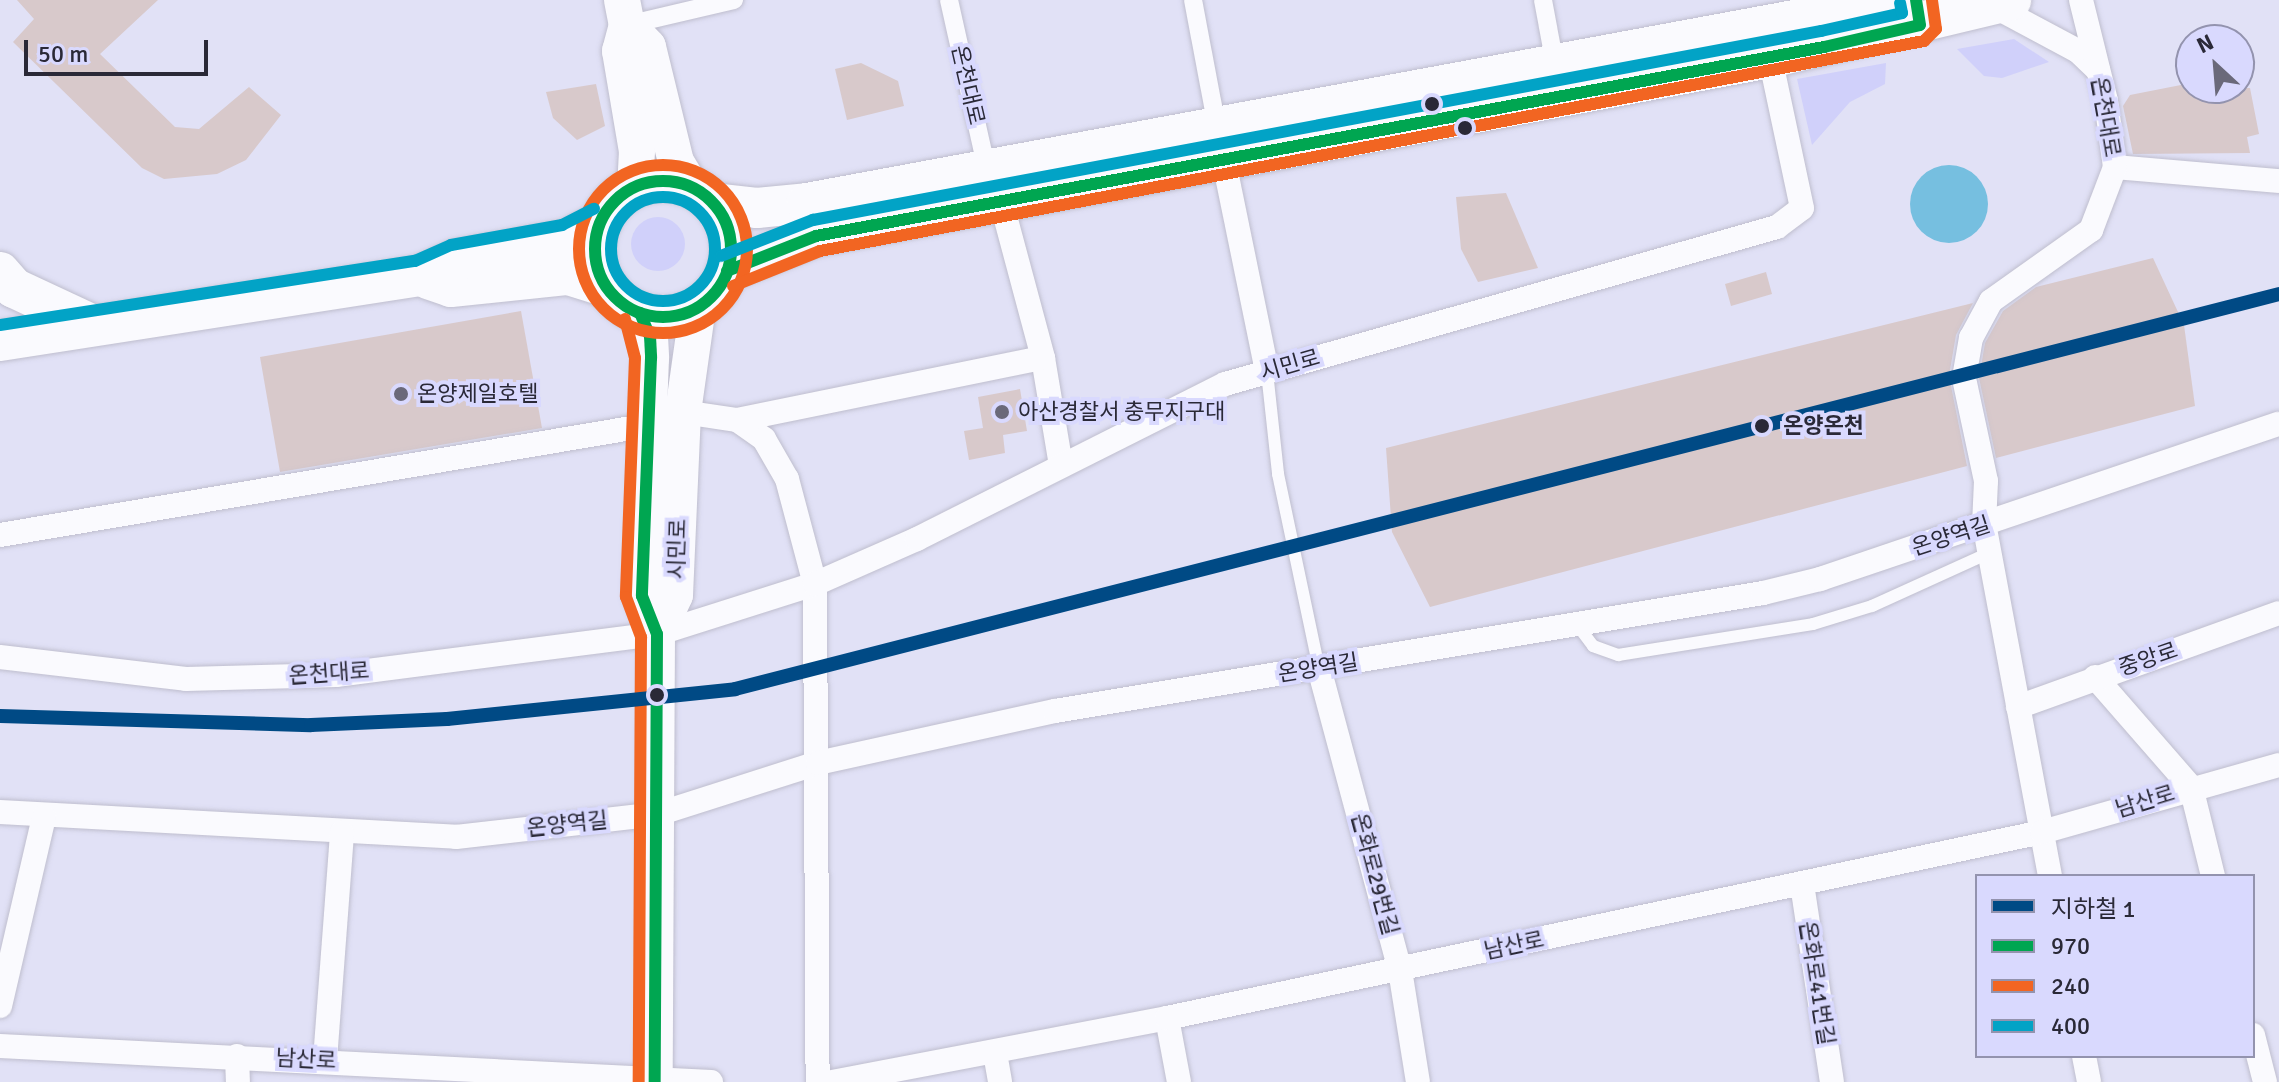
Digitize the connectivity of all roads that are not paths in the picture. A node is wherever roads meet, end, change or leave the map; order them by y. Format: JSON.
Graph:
{"nodes":[{"id":1,"x":734,"y":0,"type":"edge"},
{"id":2,"x":949,"y":0,"type":"edge"},
{"id":3,"x":1193,"y":0,"type":"edge"},
{"id":4,"x":1543,"y":0,"type":"edge"},
{"id":5,"x":2081,"y":0,"type":"edge"},
{"id":6,"x":1996,"y":2,"type":"edge"},
{"id":7,"x":1896,"y":10,"type":"edge"},
{"id":8,"x":624,"y":12,"type":"edge"},
{"id":9,"x":1770,"y":58,"type":"junction"},
{"id":10,"x":1555,"y":65,"type":"junction"},
{"id":11,"x":2098,"y":70,"type":"junction"},
{"id":12,"x":1220,"y":144,"type":"junction"},
{"id":13,"x":2115,"y":167,"type":"junction"},
{"id":14,"x":2279,"y":181,"type":"edge"},
{"id":15,"x":994,"y":185,"type":"junction"},
{"id":16,"x":635,"y":187,"type":"junction"},
{"id":17,"x":702,"y":195,"type":"junction"},
{"id":18,"x":601,"y":223,"type":"junction"},
{"id":19,"x":727,"y":271,"type":"junction"},
{"id":20,"x":0,"y":272,"type":"edge"},
{"id":21,"x":420,"y":276,"type":"junction"},
{"id":22,"x":607,"y":287,"type":"junction"},
{"id":23,"x":698,"y":306,"type":"junction"},
{"id":24,"x":640,"y":313,"type":"junction"},
{"id":25,"x":93,"y":325,"type":"junction"},
{"id":26,"x":0,"y":341,"type":"edge"},
{"id":27,"x":1043,"y":358,"type":"junction"},
{"id":28,"x":1267,"y":372,"type":"junction"},
{"id":29,"x":683,"y":412,"type":"junction"},
{"id":30,"x":737,"y":420,"type":"junction"},
{"id":31,"x":2279,"y":424,"type":"edge"},
{"id":32,"x":649,"y":425,"type":"junction"},
{"id":33,"x":1061,"y":466,"type":"junction"},
{"id":34,"x":1984,"y":525,"type":"junction"},
{"id":35,"x":0,"y":535,"type":"edge"},
{"id":36,"x":1989,"y":553,"type":"junction"},
{"id":37,"x":815,"y":584,"type":"junction"},
{"id":38,"x":2279,"y":613,"type":"edge"},
{"id":39,"x":1578,"y":626,"type":"junction"},
{"id":40,"x":657,"y":634,"type":"junction"},
{"id":41,"x":0,"y":657,"type":"edge"},
{"id":42,"x":1319,"y":668,"type":"junction"},
{"id":43,"x":2095,"y":677,"type":"junction"},
{"id":44,"x":2018,"y":707,"type":"junction"},
{"id":45,"x":818,"y":763,"type":"junction"},
{"id":46,"x":2279,"y":765,"type":"edge"},
{"id":47,"x":2191,"y":787,"type":"junction"},
{"id":48,"x":0,"y":812,"type":"edge"},
{"id":49,"x":658,"y":814,"type":"junction"},
{"id":50,"x":44,"y":817,"type":"junction"},
{"id":51,"x":2042,"y":832,"type":"junction"},
{"id":52,"x":342,"y":833,"type":"junction"},
{"id":53,"x":2050,"y":874,"type":"edge"},
{"id":54,"x":2213,"y":874,"type":"edge"},
{"id":55,"x":1802,"y":884,"type":"junction"},
{"id":56,"x":1400,"y":970,"type":"junction"},
{"id":57,"x":0,"y":1006,"type":"edge"},
{"id":58,"x":1167,"y":1018,"type":"junction"},
{"id":59,"x":2255,"y":1043,"type":"edge"},
{"id":60,"x":0,"y":1046,"type":"edge"},
{"id":61,"x":995,"y":1053,"type":"junction"},
{"id":62,"x":237,"y":1056,"type":"junction"},
{"id":63,"x":2084,"y":1058,"type":"edge"},
{"id":64,"x":325,"y":1060,"type":"junction"},
{"id":65,"x":655,"y":1081,"type":"edge"},
{"id":66,"x":238,"y":1082,"type":"edge"},
{"id":67,"x":711,"y":1082,"type":"edge"},
{"id":68,"x":818,"y":1082,"type":"edge"},
{"id":69,"x":832,"y":1082,"type":"edge"},
{"id":70,"x":1000,"y":1082,"type":"edge"},
{"id":71,"x":1179,"y":1082,"type":"edge"},
{"id":72,"x":1418,"y":1082,"type":"edge"},
{"id":73,"x":1832,"y":1082,"type":"edge"},
{"id":74,"x":2089,"y":1082,"type":"edge"},
{"id":75,"x":2265,"y":1082,"type":"edge"}],
"edges":[{"from":1,"to":8,"type":"street"},
{"from":2,"to":15,"type":"street","name":"온천대로"},
{"from":3,"to":12,"type":"street"},
{"from":4,"to":10,"type":"street"},
{"from":5,"to":11,"type":"street","name":"온천대로"},
{"from":6,"to":7,"type":"main road"},
{"from":6,"to":11,"type":"street"},
{"from":7,"to":9,"type":"main road"},
{"from":7,"to":10,"type":"main road"},
{"from":8,"to":16,"type":"main road"},
{"from":8,"to":17,"type":"main road"},
{"from":9,"to":12,"type":"main road"},
{"from":9,"to":28,"type":"street","name":"시민로"},
{"from":10,"to":12,"type":"main road"},
{"from":11,"to":13,"type":"street","name":"온천대로"},
{"from":12,"to":15,"type":"main road"},
{"from":12,"to":28,"type":"street"},
{"from":13,"to":14,"type":"street","name":"온천대로"},
{"from":13,"to":34,"type":"street"},
{"from":15,"to":17,"type":"main road"},
{"from":15,"to":19,"type":"main road"},
{"from":15,"to":27,"type":"street"},
{"from":16,"to":17,"type":"main road"},
{"from":16,"to":18,"type":"main road"},
{"from":17,"to":19,"type":"main road"},
{"from":18,"to":21,"type":"main road"},
{"from":18,"to":22,"type":"main road"},
{"from":19,"to":23,"type":"main road"},
{"from":20,"to":25,"type":"main road"},
{"from":21,"to":22,"type":"main road"},
{"from":21,"to":25,"type":"main road"},
{"from":22,"to":24,"type":"main road"},
{"from":23,"to":24,"type":"main road"},
{"from":23,"to":29,"type":"main road","name":"시민로"},
{"from":24,"to":32,"type":"main road","name":"시민로"},
{"from":25,"to":26,"type":"main road"},
{"from":27,"to":30,"type":"street"},
{"from":27,"to":33,"type":"street"},
{"from":28,"to":33,"type":"street","name":"시민로"},
{"from":28,"to":42,"type":"lane"},
{"from":29,"to":30,"type":"street"},
{"from":29,"to":40,"type":"main road","name":"시민로"},
{"from":30,"to":37,"type":"street"},
{"from":31,"to":34,"type":"street","name":"온양역길"},
{"from":32,"to":35,"type":"street"},
{"from":32,"to":40,"type":"main road","name":"시민로"},
{"from":33,"to":37,"type":"street","name":"시민로"},
{"from":34,"to":36,"type":"street"},
{"from":34,"to":39,"type":"street","name":"온양역길"},
{"from":36,"to":39,"type":"lane"},
{"from":36,"to":44,"type":"street"},
{"from":37,"to":40,"type":"street","name":"시민로"},
{"from":37,"to":45,"type":"street"},
{"from":38,"to":43,"type":"street","name":"중앙로"},
{"from":39,"to":42,"type":"street","name":"온양역길"},
{"from":40,"to":41,"type":"street","name":"온천대로"},
{"from":40,"to":49,"type":"main road","name":"시민로"},
{"from":42,"to":45,"type":"street","name":"온양역길"},
{"from":42,"to":56,"type":"street","name":"온화로29번길"},
{"from":43,"to":44,"type":"street","name":"중앙로"},
{"from":43,"to":47,"type":"street"},
{"from":44,"to":51,"type":"street"},
{"from":45,"to":49,"type":"street","name":"온양역길"},
{"from":45,"to":68,"type":"street"},
{"from":46,"to":47,"type":"street","name":"남산로"},
{"from":47,"to":51,"type":"street","name":"남산로"},
{"from":47,"to":54,"type":"street","name":"남산로"},
{"from":48,"to":50,"type":"street","name":"온양역길"},
{"from":49,"to":52,"type":"street","name":"온양역길"},
{"from":49,"to":65,"type":"main road","name":"시민로"},
{"from":50,"to":52,"type":"street","name":"온양역길"},
{"from":50,"to":57,"type":"street"},
{"from":51,"to":53,"type":"street"},
{"from":51,"to":55,"type":"street","name":"남산로"},
{"from":52,"to":64,"type":"street"},
{"from":55,"to":56,"type":"street","name":"남산로"},
{"from":55,"to":73,"type":"street","name":"온화로41번길"},
{"from":56,"to":58,"type":"street","name":"남산로"},
{"from":56,"to":72,"type":"street","name":"온화로29번길"},
{"from":58,"to":61,"type":"street","name":"남산로"},
{"from":58,"to":71,"type":"street"},
{"from":59,"to":75,"type":"street"},
{"from":60,"to":62,"type":"street","name":"남산로"},
{"from":61,"to":69,"type":"street","name":"남산로"},
{"from":61,"to":70,"type":"street"},
{"from":62,"to":64,"type":"street","name":"남산로"},
{"from":62,"to":66,"type":"street"},
{"from":63,"to":74,"type":"street"},
{"from":64,"to":65,"type":"street","name":"남산로"},
{"from":65,"to":67,"type":"street","name":"남산로"}]}
